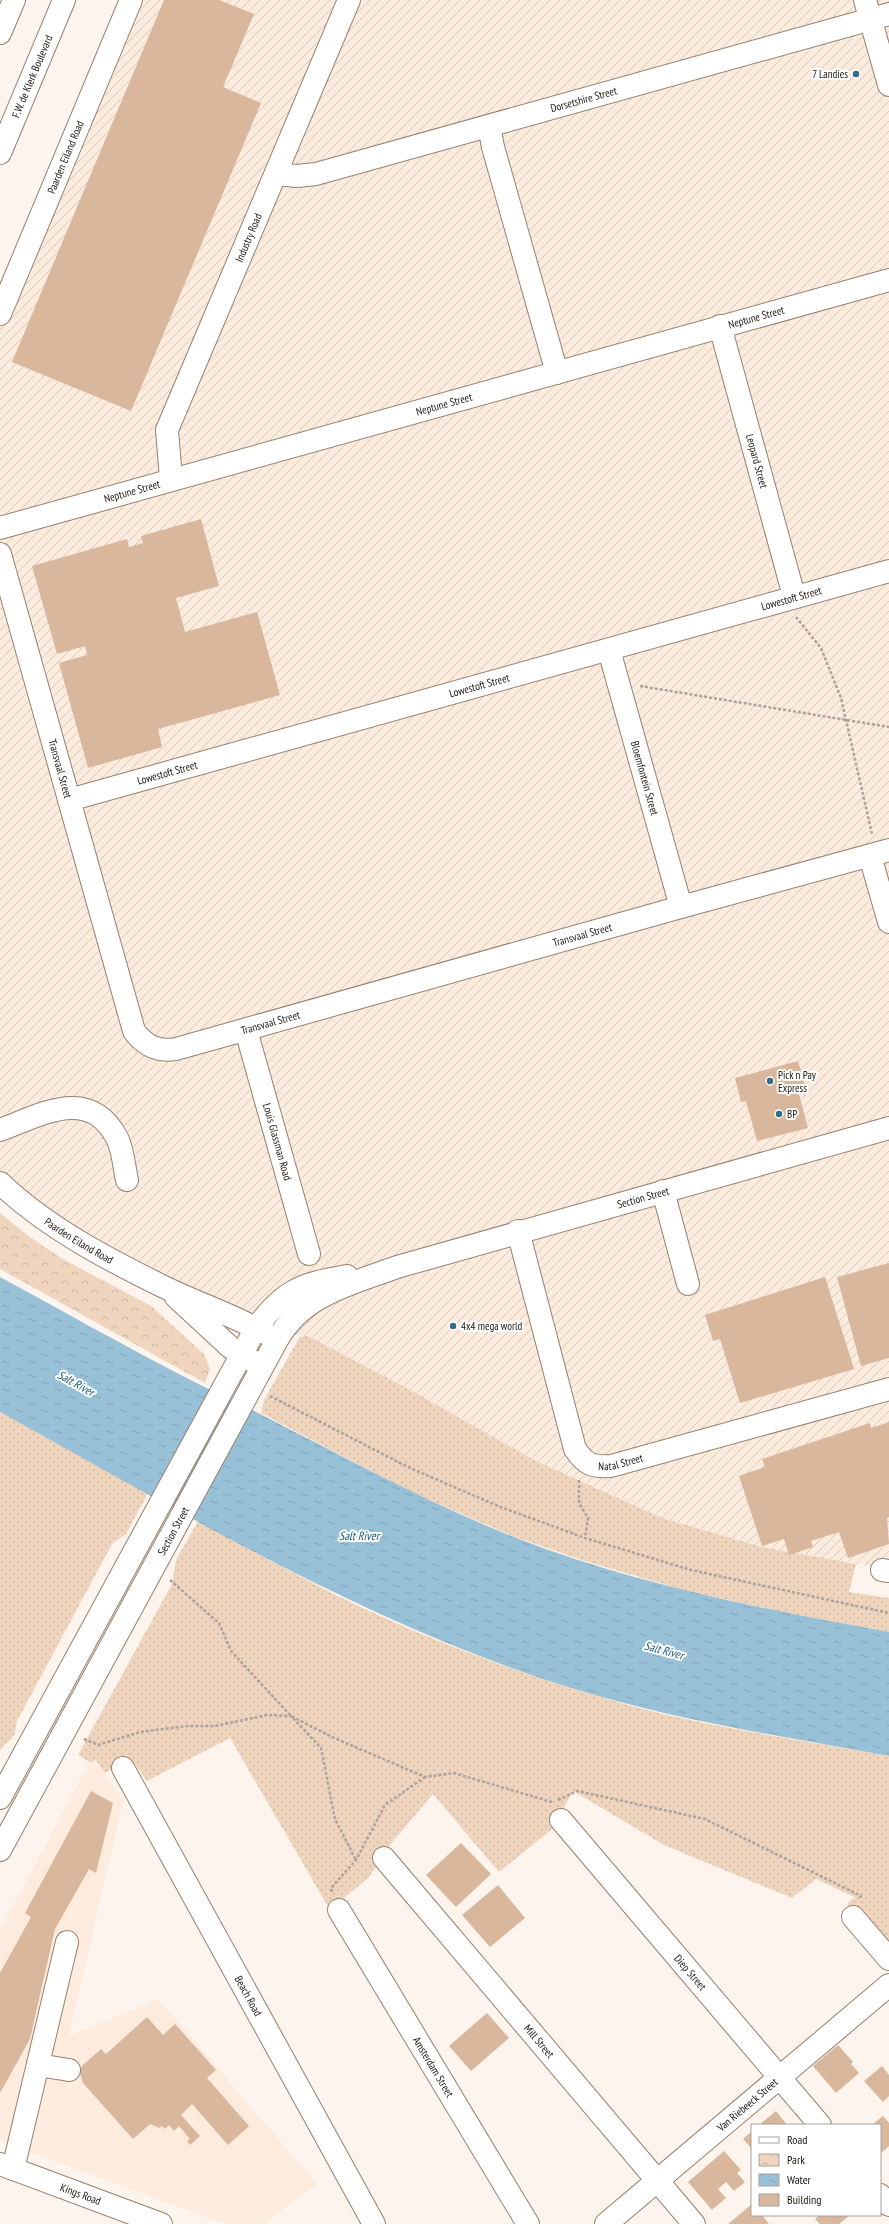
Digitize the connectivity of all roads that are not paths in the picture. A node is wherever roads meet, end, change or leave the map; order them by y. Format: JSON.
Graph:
{"nodes":[{"id":1,"x":14,"y":0,"type":"edge"},
{"id":2,"x":64,"y":0,"type":"edge"},
{"id":3,"x":131,"y":0,"type":"edge"},
{"id":4,"x":349,"y":0,"type":"edge"},
{"id":5,"x":875,"y":11,"type":"edge"},
{"id":6,"x":0,"y":33,"type":"edge"},
{"id":7,"x":889,"y":85,"type":"edge"},
{"id":8,"x":489,"y":126,"type":"junction"},
{"id":9,"x":0,"y":153,"type":"edge"},
{"id":10,"x":276,"y":174,"type":"junction"},
{"id":11,"x":889,"y":280,"type":"edge"},
{"id":12,"x":0,"y":314,"type":"edge"},
{"id":13,"x":720,"y":326,"type":"junction"},
{"id":14,"x":557,"y":373,"type":"junction"},
{"id":15,"x":171,"y":479,"type":"junction"},
{"id":16,"x":0,"y":528,"type":"edge"},
{"id":17,"x":0,"y":554,"type":"edge"},
{"id":18,"x":889,"y":571,"type":"edge"},
{"id":19,"x":794,"y":596,"type":"junction"},
{"id":20,"x":609,"y":650,"type":"junction"},
{"id":21,"x":69,"y":800,"type":"junction"},
{"id":22,"x":880,"y":853,"type":"edge"},
{"id":23,"x":681,"y":906,"type":"junction"},
{"id":24,"x":889,"y":922,"type":"edge"},
{"id":25,"x":246,"y":1030,"type":"junction"},
{"id":26,"x":889,"y":1128,"type":"edge"},
{"id":27,"x":0,"y":1130,"type":"edge"},
{"id":28,"x":127,"y":1180,"type":"dead end"},
{"id":29,"x":0,"y":1183,"type":"edge"},
{"id":30,"x":663,"y":1191,"type":"junction"},
{"id":31,"x":518,"y":1231,"type":"junction"},
{"id":32,"x":309,"y":1254,"type":"dead end"},
{"id":33,"x":397,"y":1266,"type":"junction"},
{"id":34,"x":688,"y":1284,"type":"dead end"},
{"id":35,"x":165,"y":1287,"type":"junction"},
{"id":36,"x":256,"y":1328,"type":"junction"},
{"id":37,"x":277,"y":1340,"type":"junction"},
{"id":38,"x":241,"y":1355,"type":"junction"},
{"id":39,"x":262,"y":1366,"type":"junction"},
{"id":40,"x":889,"y":1388,"type":"edge"},
{"id":41,"x":123,"y":1768,"type":"dead end"},
{"id":42,"x":3,"y":1785,"type":"edge"},
{"id":43,"x":31,"y":1793,"type":"junction"},
{"id":44,"x":0,"y":1805,"type":"edge"},
{"id":45,"x":557,"y":1811,"type":"road end"},
{"id":46,"x":20,"y":1815,"type":"junction"},
{"id":47,"x":0,"y":1850,"type":"edge"},
{"id":48,"x":384,"y":1858,"type":"dead end"},
{"id":49,"x":339,"y":1910,"type":"road end"},
{"id":50,"x":853,"y":1917,"type":"road end"},
{"id":51,"x":67,"y":1942,"type":"dead end"},
{"id":52,"x":889,"y":1959,"type":"edge"},
{"id":53,"x":889,"y":1985,"type":"edge"},
{"id":54,"x":38,"y":2065,"type":"junction"},
{"id":55,"x":69,"y":2070,"type":"dead end"},
{"id":56,"x":780,"y":2078,"type":"junction"},
{"id":57,"x":819,"y":2124,"type":"edge"},
{"id":58,"x":6,"y":2166,"type":"edge"},
{"id":59,"x":657,"y":2181,"type":"junction"},
{"id":60,"x":881,"y":2196,"type":"edge"},
{"id":61,"x":889,"y":2205,"type":"edge"},
{"id":62,"x":161,"y":2224,"type":"edge"},
{"id":63,"x":374,"y":2224,"type":"edge"},
{"id":64,"x":528,"y":2224,"type":"edge"},
{"id":65,"x":606,"y":2224,"type":"edge"},
{"id":66,"x":694,"y":2224,"type":"edge"}],
"edges":[{"from":1,"to":6,"type":"main road"},
{"from":2,"to":9,"type":"main road","name":"F.W. de Klerk Boulevard"},
{"from":3,"to":12,"type":"main road","name":"Paarden Eiland Road"},
{"from":4,"to":10,"type":"main road","name":"Industry Road"},
{"from":5,"to":7,"type":"main road"},
{"from":5,"to":8,"type":"main road","name":"Dorsetshire Street"},
{"from":8,"to":10,"type":"main road","name":"Dorsetshire Street"},
{"from":8,"to":14,"type":"main road"},
{"from":10,"to":15,"type":"main road","name":"Industry Road"},
{"from":11,"to":13,"type":"main road","name":"Neptune Street"},
{"from":13,"to":14,"type":"main road","name":"Neptune Street"},
{"from":13,"to":19,"type":"main road","name":"Leopard Street"},
{"from":14,"to":15,"type":"main road","name":"Neptune Street"},
{"from":15,"to":16,"type":"main road","name":"Neptune Street"},
{"from":17,"to":21,"type":"main road","name":"Transvaal Street"},
{"from":18,"to":19,"type":"main road","name":"Lowestoft Street"},
{"from":19,"to":20,"type":"main road","name":"Lowestoft Street"},
{"from":20,"to":21,"type":"main road","name":"Lowestoft Street"},
{"from":20,"to":23,"type":"main road","name":"Bloemfontein Street"},
{"from":21,"to":25,"type":"main road","name":"Transvaal Street"},
{"from":22,"to":23,"type":"main road","name":"Transvaal Street"},
{"from":22,"to":24,"type":"main road"},
{"from":23,"to":25,"type":"main road","name":"Transvaal Street"},
{"from":25,"to":32,"type":"main road","name":"Louis Glassman Road"},
{"from":26,"to":30,"type":"main road","name":"Section Street"},
{"from":27,"to":28,"type":"main road"},
{"from":29,"to":35,"type":"main road","name":"Paarden Eiland Road"},
{"from":30,"to":31,"type":"main road","name":"Section Street"},
{"from":30,"to":34,"type":"main road"},
{"from":31,"to":33,"type":"main road","name":"Section Street"},
{"from":31,"to":40,"type":"main road","name":"Natal Street"},
{"from":33,"to":36,"type":"main road","name":"Section Street"},
{"from":33,"to":37,"type":"main road","name":"Section Street"},
{"from":35,"to":36,"type":"main road","name":"Paarden Eiland Road"},
{"from":35,"to":38,"type":"main road","name":"Paarden Eiland Road"},
{"from":36,"to":37,"type":"main road","name":"Paarden Eiland Road"},
{"from":36,"to":38,"type":"main road","name":"Section Street"},
{"from":37,"to":39,"type":"main road","name":"Section Street"},
{"from":38,"to":39,"type":"main road","name":"Paarden Eiland Road"},
{"from":38,"to":42,"type":"main road","name":"Section Street"},
{"from":39,"to":43,"type":"main road","name":"Section Street"},
{"from":41,"to":63,"type":"main road","name":"Beach Road"},
{"from":42,"to":43,"type":"main road"},
{"from":43,"to":46,"type":"main road","name":"Section Street"},
{"from":44,"to":46,"type":"main road"},
{"from":45,"to":56,"type":"main road","name":"Diep Street"},
{"from":46,"to":47,"type":"main road","name":"Section Street"},
{"from":48,"to":59,"type":"main road","name":"Mill Street"},
{"from":49,"to":64,"type":"main road","name":"Amsterdam Street"},
{"from":50,"to":52,"type":"main road"},
{"from":51,"to":54,"type":"main road"},
{"from":53,"to":56,"type":"main road","name":"Van Riebeeck Street"},
{"from":54,"to":55,"type":"main road"},
{"from":54,"to":58,"type":"main road"},
{"from":56,"to":57,"type":"main road","name":"Diep Street"},
{"from":56,"to":59,"type":"main road","name":"Van Riebeeck Street"},
{"from":58,"to":62,"type":"main road","name":"Kings Road"},
{"from":59,"to":65,"type":"main road","name":"Van Riebeeck Street"},
{"from":59,"to":66,"type":"main road","name":"Mill Street"},
{"from":60,"to":61,"type":"main road"}]}
